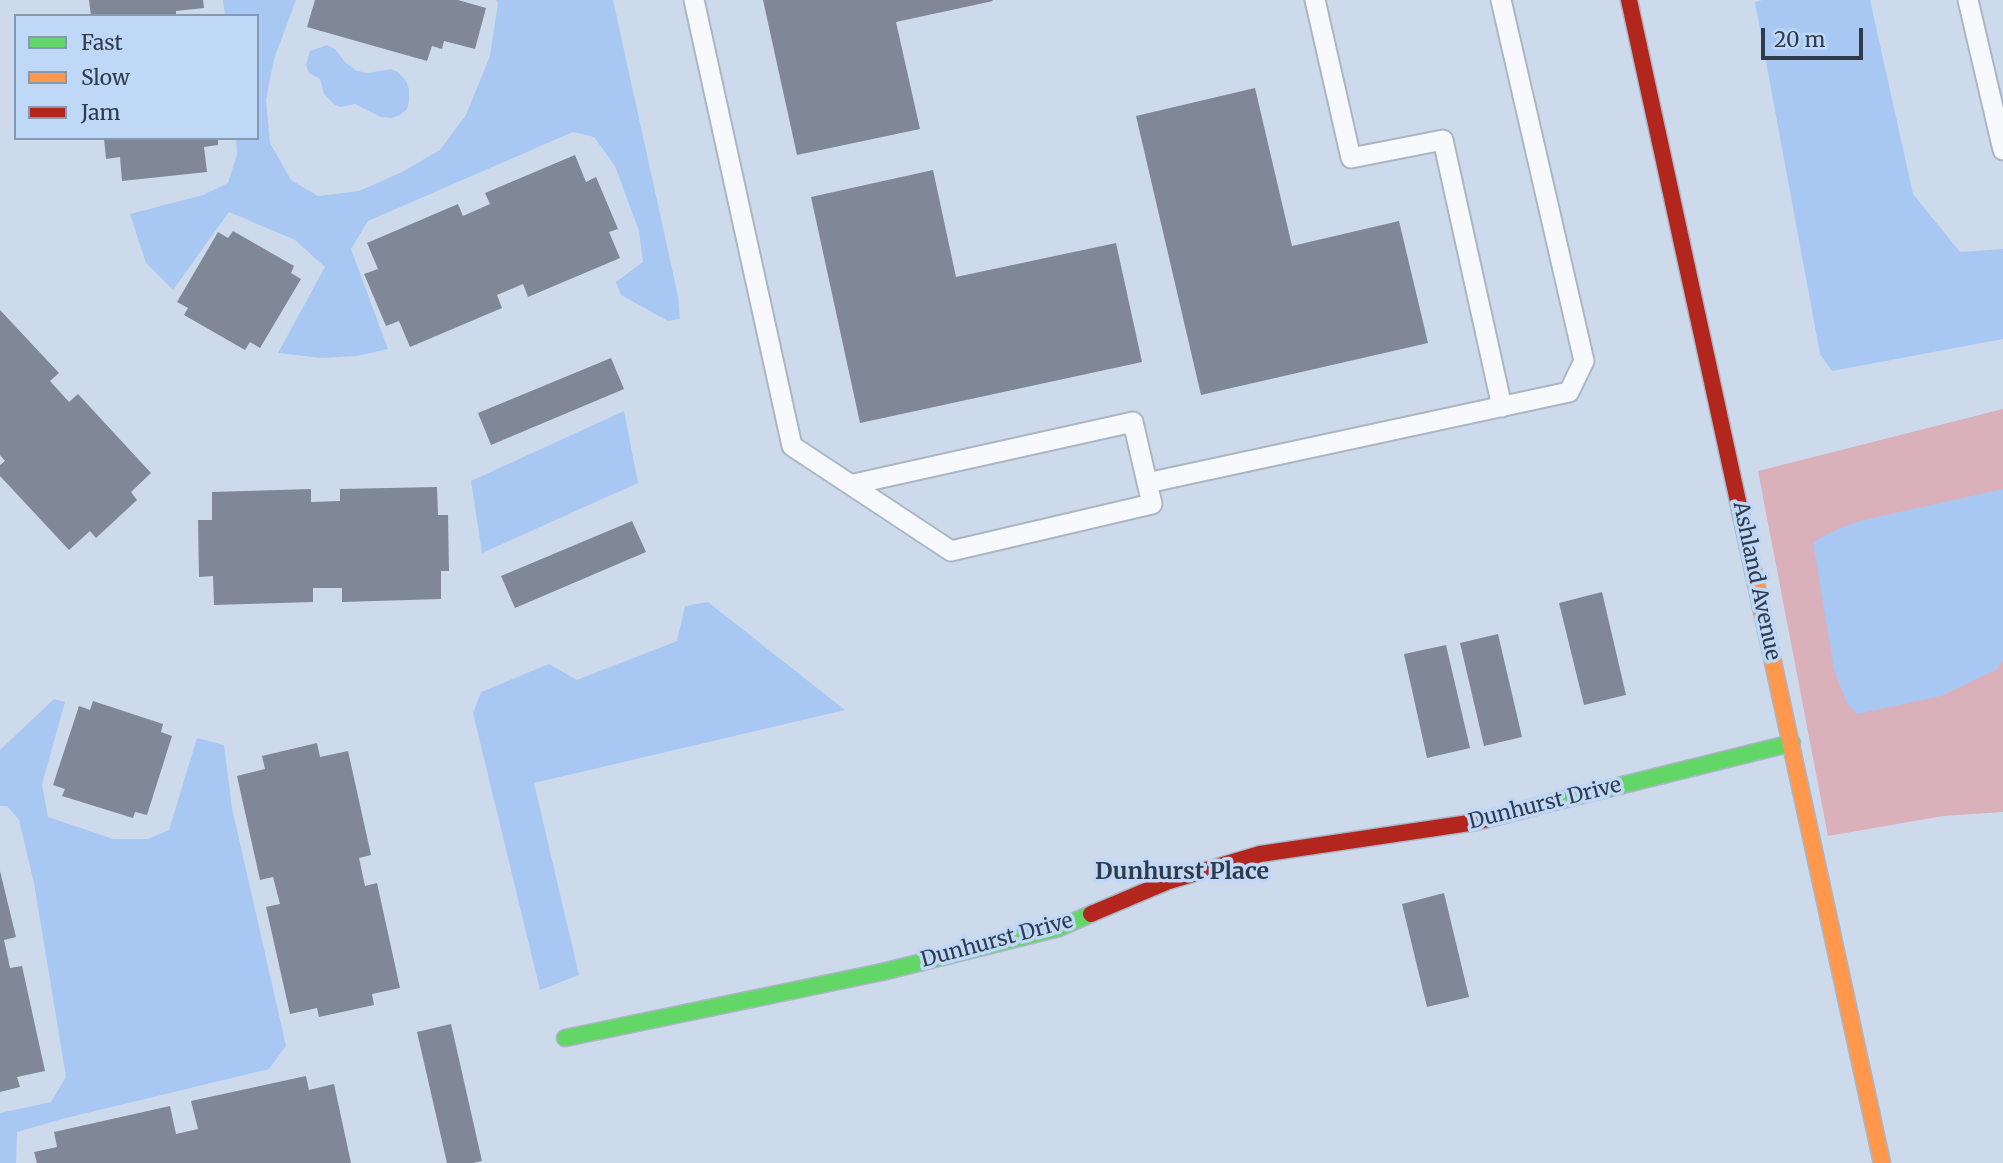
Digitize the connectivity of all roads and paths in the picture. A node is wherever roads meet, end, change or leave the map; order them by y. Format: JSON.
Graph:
{"nodes":[{"id":1,"x":694,"y":0,"type":"edge"},
{"id":2,"x":1315,"y":0,"type":"edge"},
{"id":3,"x":1501,"y":0,"type":"edge"},
{"id":4,"x":1629,"y":0,"type":"edge"},
{"id":5,"x":1968,"y":0,"type":"edge"},
{"id":6,"x":2003,"y":150,"type":"edge"},
{"id":7,"x":1502,"y":407,"type":"junction"},
{"id":8,"x":853,"y":484,"type":"junction"},
{"id":9,"x":1147,"y":484,"type":"junction"},
{"id":10,"x":1792,"y":743,"type":"junction"},
{"id":11,"x":565,"y":1038,"type":"dead end"},
{"id":12,"x":1882,"y":1163,"type":"edge"}],
"edges":[{"from":1,"to":8,"type":"lane"},
{"from":2,"to":7,"type":"lane"},
{"from":3,"to":7,"type":"lane"},
{"from":4,"to":10,"type":"street","name":"Ashland Avenue"},
{"from":5,"to":6,"type":"lane"},
{"from":7,"to":9,"type":"lane"},
{"from":8,"to":9,"type":"lane"},
{"from":8,"to":9,"type":"lane"},
{"from":10,"to":11,"type":"street","name":"Dunhurst Drive"},
{"from":10,"to":12,"type":"street","name":"Ashland Avenue"}]}
